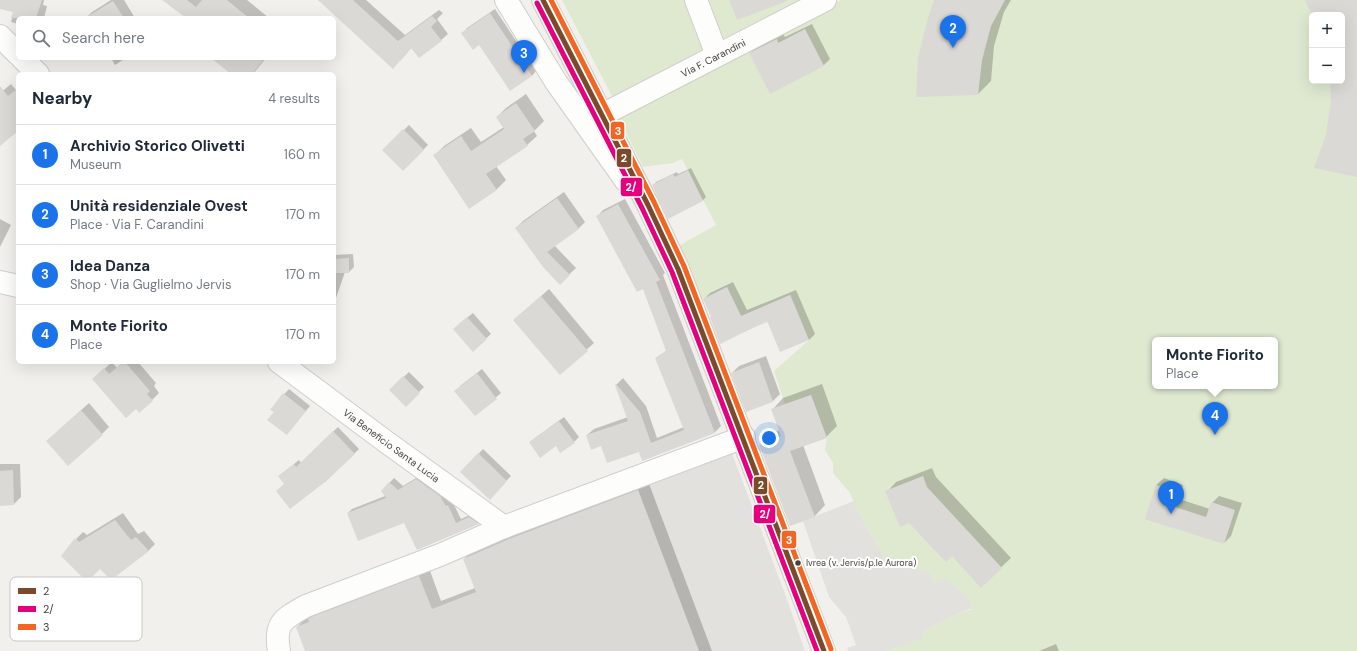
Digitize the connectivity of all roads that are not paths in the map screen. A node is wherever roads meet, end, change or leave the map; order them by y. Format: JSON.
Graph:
{"nodes":[{"id":1,"x":506,"y":0,"type":"edge"},
{"id":2,"x":543,"y":0,"type":"edge"},
{"id":3,"x":696,"y":0,"type":"edge"},
{"id":4,"x":825,"y":0,"type":"edge"},
{"id":5,"x":0,"y":36,"type":"edge"},
{"id":6,"x":16,"y":52,"type":"edge"},
{"id":7,"x":717,"y":55,"type":"junction"},
{"id":8,"x":24,"y":60,"type":"edge"},
{"id":9,"x":36,"y":72,"type":"edge"},
{"id":10,"x":602,"y":115,"type":"junction"},
{"id":11,"x":637,"y":185,"type":"junction"},
{"id":12,"x":0,"y":282,"type":"edge"},
{"id":13,"x":16,"y":286,"type":"edge"},
{"id":14,"x":282,"y":364,"type":"edge"},
{"id":15,"x":744,"y":437,"type":"junction"},
{"id":16,"x":504,"y":527,"type":"junction"},
{"id":17,"x":279,"y":651,"type":"edge"},
{"id":18,"x":824,"y":651,"type":"edge"}],
"edges":[{"from":1,"to":11,"type":"street"},
{"from":2,"to":10,"type":"main road"},
{"from":3,"to":7,"type":"street"},
{"from":4,"to":7,"type":"street","name":"Via F. Carandini"},
{"from":5,"to":6,"type":"street"},
{"from":7,"to":10,"type":"street","name":"Via F. Carandini"},
{"from":8,"to":9,"type":"street"},
{"from":10,"to":11,"type":"main road"},
{"from":11,"to":15,"type":"main road"},
{"from":12,"to":13,"type":"street"},
{"from":14,"to":16,"type":"street","name":"Via Beneficio Santa Lucia"},
{"from":15,"to":16,"type":"street"},
{"from":15,"to":18,"type":"main road"},
{"from":16,"to":17,"type":"street"}]}
